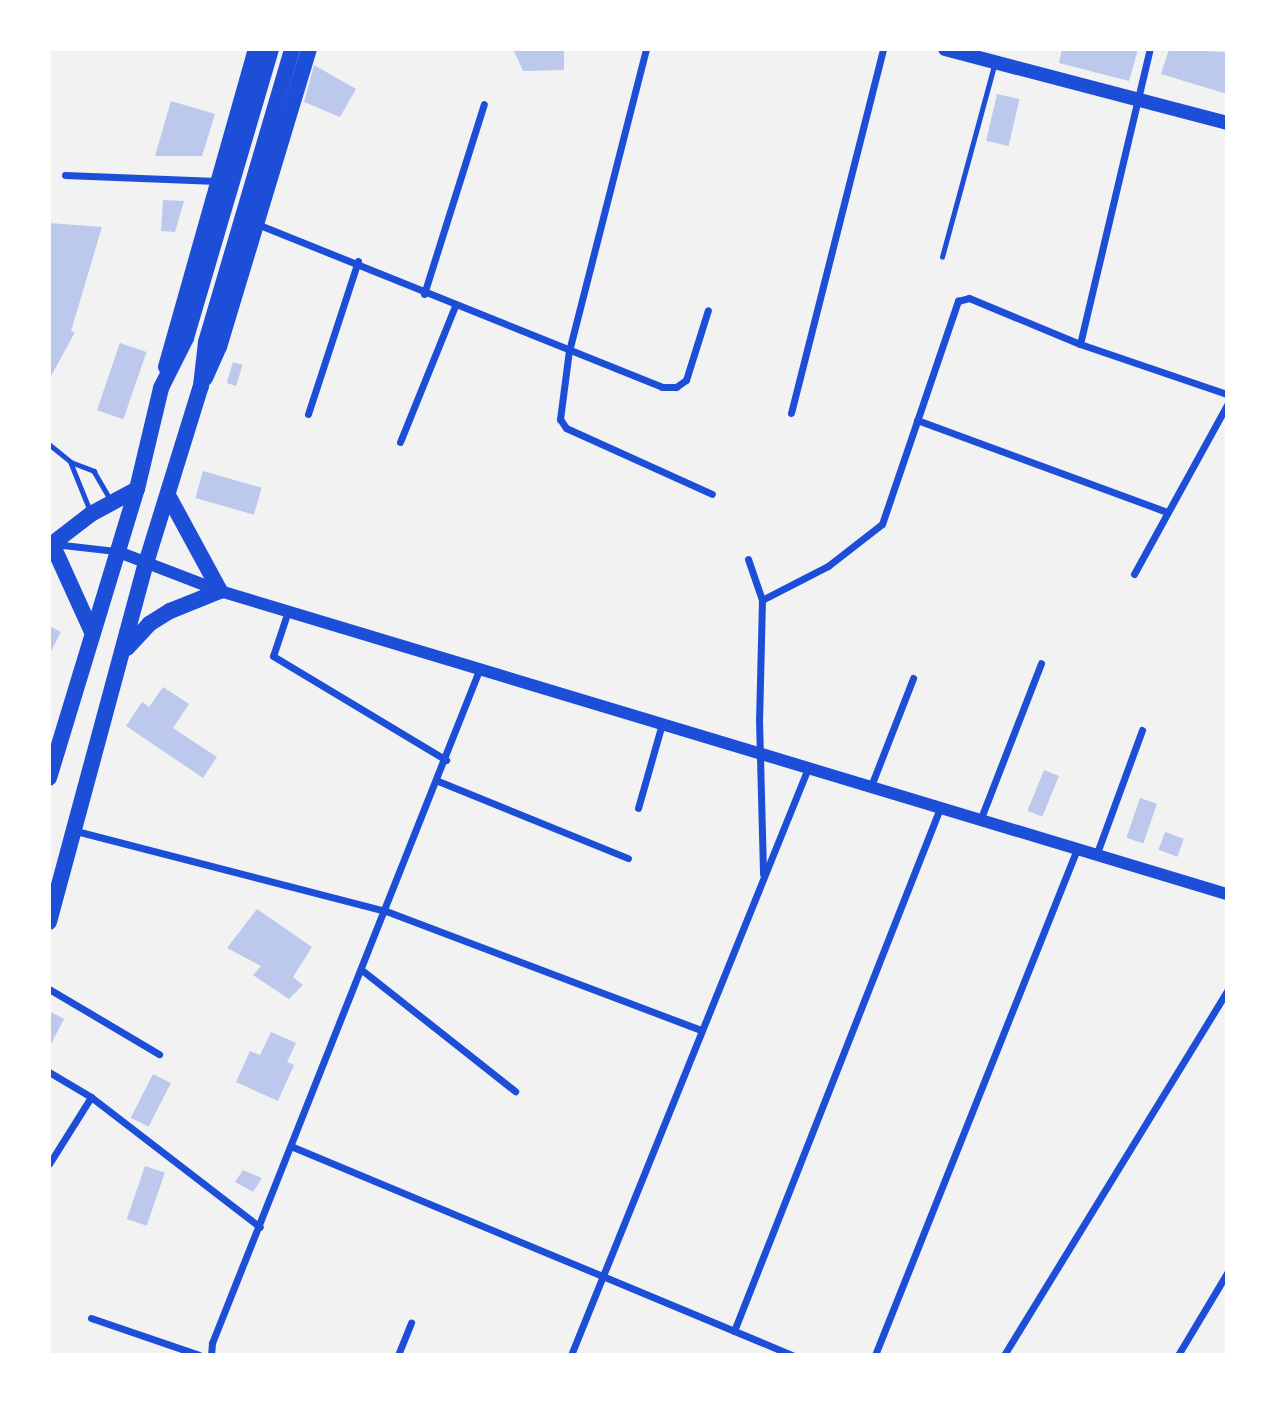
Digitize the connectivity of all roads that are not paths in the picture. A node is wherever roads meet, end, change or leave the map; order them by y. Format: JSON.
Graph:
{"nodes":[{"id":1,"x":256,"y":49,"type":"edge"},
{"id":2,"x":271,"y":49,"type":"edge"},
{"id":3,"x":292,"y":49,"type":"edge"},
{"id":4,"x":309,"y":49,"type":"edge"},
{"id":5,"x":646,"y":49,"type":"edge"},
{"id":6,"x":883,"y":49,"type":"edge"},
{"id":7,"x":945,"y":49,"type":"edge"},
{"id":8,"x":1150,"y":49,"type":"edge"},
{"id":9,"x":995,"y":62,"type":"junction"},
{"id":10,"x":1135,"y":99,"type":"junction"},
{"id":11,"x":484,"y":104,"type":"dead end"},
{"id":12,"x":1227,"y":123,"type":"edge"},
{"id":13,"x":65,"y":175,"type":"dead end"},
{"id":14,"x":218,"y":181,"type":"junction"},
{"id":15,"x":256,"y":224,"type":"junction"},
{"id":16,"x":942,"y":257,"type":"dead end"},
{"id":17,"x":358,"y":261,"type":"junction"},
{"id":18,"x":425,"y":294,"type":"junction"},
{"id":19,"x":455,"y":306,"type":"junction"},
{"id":20,"x":708,"y":310,"type":"dead end"},
{"id":21,"x":1080,"y":344,"type":"junction"},
{"id":22,"x":569,"y":350,"type":"junction"},
{"id":23,"x":201,"y":386,"type":"junction"},
{"id":24,"x":161,"y":388,"type":"junction"},
{"id":25,"x":1227,"y":394,"type":"edge"},
{"id":26,"x":1227,"y":405,"type":"edge"},
{"id":27,"x":791,"y":413,"type":"dead end"},
{"id":28,"x":309,"y":414,"type":"dead end"},
{"id":29,"x":917,"y":420,"type":"junction"},
{"id":30,"x":400,"y":442,"type":"dead end"},
{"id":31,"x":49,"y":444,"type":"edge"},
{"id":32,"x":71,"y":462,"type":"junction"},
{"id":33,"x":137,"y":489,"type":"junction"},
{"id":34,"x":712,"y":494,"type":"dead end"},
{"id":35,"x":169,"y":496,"type":"junction"},
{"id":36,"x":112,"y":502,"type":"junction"},
{"id":37,"x":1167,"y":513,"type":"junction"},
{"id":38,"x":91,"y":514,"type":"junction"},
{"id":39,"x":50,"y":544,"type":"edge"},
{"id":40,"x":116,"y":551,"type":"junction"},
{"id":41,"x":748,"y":559,"type":"dead end"},
{"id":42,"x":147,"y":560,"type":"junction"},
{"id":43,"x":1134,"y":575,"type":"dead end"},
{"id":44,"x":220,"y":591,"type":"junction"},
{"id":45,"x":762,"y":600,"type":"junction"},
{"id":46,"x":288,"y":611,"type":"junction"},
{"id":47,"x":92,"y":632,"type":"junction"},
{"id":48,"x":126,"y":649,"type":"junction"},
{"id":49,"x":1041,"y":663,"type":"dead end"},
{"id":50,"x":480,"y":667,"type":"junction"},
{"id":51,"x":913,"y":678,"type":"dead end"},
{"id":52,"x":662,"y":724,"type":"junction"},
{"id":53,"x":1142,"y":730,"type":"dead end"},
{"id":54,"x":760,"y":754,"type":"junction"},
{"id":55,"x":446,"y":760,"type":"junction"},
{"id":56,"x":808,"y":768,"type":"junction"},
{"id":57,"x":49,"y":778,"type":"edge"},
{"id":58,"x":438,"y":781,"type":"junction"},
{"id":59,"x":871,"y":786,"type":"junction"},
{"id":60,"x":638,"y":808,"type":"dead end"},
{"id":61,"x":940,"y":808,"type":"junction"},
{"id":62,"x":981,"y":818,"type":"junction"},
{"id":63,"x":76,"y":831,"type":"junction"},
{"id":64,"x":1078,"y":848,"type":"junction"},
{"id":65,"x":1097,"y":853,"type":"junction"},
{"id":66,"x":628,"y":858,"type":"dead end"},
{"id":67,"x":763,"y":878,"type":"junction"},
{"id":68,"x":1227,"y":894,"type":"edge"},
{"id":69,"x":386,"y":911,"type":"junction"},
{"id":70,"x":49,"y":922,"type":"edge"},
{"id":71,"x":363,"y":971,"type":"junction"},
{"id":72,"x":49,"y":989,"type":"edge"},
{"id":73,"x":1227,"y":991,"type":"edge"},
{"id":74,"x":701,"y":1030,"type":"junction"},
{"id":75,"x":159,"y":1054,"type":"dead end"},
{"id":76,"x":49,"y":1072,"type":"edge"},
{"id":77,"x":515,"y":1091,"type":"dead end"},
{"id":78,"x":91,"y":1097,"type":"junction"},
{"id":79,"x":293,"y":1147,"type":"junction"},
{"id":80,"x":49,"y":1164,"type":"edge"},
{"id":81,"x":260,"y":1227,"type":"junction"},
{"id":82,"x":1227,"y":1273,"type":"edge"},
{"id":83,"x":601,"y":1275,"type":"junction"},
{"id":84,"x":91,"y":1318,"type":"dead end"},
{"id":85,"x":411,"y":1322,"type":"dead end"},
{"id":86,"x":734,"y":1331,"type":"junction"},
{"id":87,"x":199,"y":1355,"type":"edge"},
{"id":88,"x":211,"y":1355,"type":"edge"},
{"id":89,"x":398,"y":1355,"type":"edge"},
{"id":90,"x":571,"y":1355,"type":"edge"},
{"id":91,"x":792,"y":1355,"type":"edge"},
{"id":92,"x":875,"y":1355,"type":"edge"},
{"id":93,"x":1004,"y":1355,"type":"edge"},
{"id":94,"x":1178,"y":1355,"type":"edge"}],
"edges":[{"from":1,"to":14,"type":"highway"},
{"from":2,"to":24,"type":"highway"},
{"from":3,"to":23,"type":"highway"},
{"from":4,"to":15,"type":"highway"},
{"from":5,"to":22,"type":"street"},
{"from":6,"to":27,"type":"street"},
{"from":7,"to":9,"type":"main road"},
{"from":8,"to":10,"type":"street"},
{"from":9,"to":10,"type":"main road"},
{"from":9,"to":16,"type":"lane"},
{"from":10,"to":12,"type":"main road"},
{"from":10,"to":21,"type":"street"},
{"from":11,"to":18,"type":"street"},
{"from":13,"to":14,"type":"street"},
{"from":14,"to":24,"type":"highway"},
{"from":15,"to":17,"type":"street"},
{"from":15,"to":23,"type":"highway"},
{"from":17,"to":18,"type":"street"},
{"from":17,"to":28,"type":"street"},
{"from":18,"to":19,"type":"street"},
{"from":19,"to":22,"type":"street"},
{"from":19,"to":30,"type":"street"},
{"from":20,"to":22,"type":"street"},
{"from":21,"to":25,"type":"street"},
{"from":21,"to":29,"type":"street"},
{"from":22,"to":34,"type":"street"},
{"from":23,"to":35,"type":"highway"},
{"from":24,"to":33,"type":"highway"},
{"from":26,"to":37,"type":"street"},
{"from":29,"to":37,"type":"street"},
{"from":29,"to":45,"type":"street"},
{"from":31,"to":32,"type":"lane"},
{"from":32,"to":36,"type":"lane"},
{"from":32,"to":38,"type":"lane"},
{"from":33,"to":36,"type":"highway"},
{"from":33,"to":40,"type":"highway"},
{"from":35,"to":42,"type":"highway"},
{"from":35,"to":44,"type":"highway"},
{"from":36,"to":38,"type":"highway"},
{"from":37,"to":43,"type":"street"},
{"from":38,"to":39,"type":"highway"},
{"from":39,"to":40,"type":"street"},
{"from":39,"to":47,"type":"highway"},
{"from":40,"to":42,"type":"main road"},
{"from":40,"to":47,"type":"highway"},
{"from":41,"to":45,"type":"street"},
{"from":42,"to":44,"type":"main road"},
{"from":42,"to":48,"type":"highway"},
{"from":44,"to":46,"type":"main road"},
{"from":44,"to":48,"type":"highway"},
{"from":45,"to":54,"type":"street"},
{"from":46,"to":50,"type":"main road"},
{"from":46,"to":55,"type":"street"},
{"from":47,"to":57,"type":"highway"},
{"from":48,"to":63,"type":"highway"},
{"from":49,"to":62,"type":"street"},
{"from":50,"to":52,"type":"main road"},
{"from":50,"to":55,"type":"street"},
{"from":51,"to":59,"type":"street"},
{"from":52,"to":54,"type":"main road"},
{"from":52,"to":60,"type":"street"},
{"from":53,"to":65,"type":"street"},
{"from":54,"to":56,"type":"main road"},
{"from":54,"to":67,"type":"street"},
{"from":55,"to":58,"type":"street"},
{"from":56,"to":59,"type":"main road"},
{"from":56,"to":67,"type":"street"},
{"from":58,"to":66,"type":"street"},
{"from":58,"to":69,"type":"street"},
{"from":59,"to":61,"type":"main road"},
{"from":61,"to":62,"type":"main road"},
{"from":61,"to":86,"type":"street"},
{"from":62,"to":64,"type":"main road"},
{"from":63,"to":69,"type":"street"},
{"from":63,"to":70,"type":"highway"},
{"from":64,"to":65,"type":"main road"},
{"from":64,"to":92,"type":"street"},
{"from":65,"to":68,"type":"main road"},
{"from":67,"to":74,"type":"street"},
{"from":69,"to":71,"type":"street"},
{"from":69,"to":74,"type":"street"},
{"from":71,"to":77,"type":"street"},
{"from":71,"to":79,"type":"street"},
{"from":72,"to":75,"type":"street"},
{"from":73,"to":93,"type":"street"},
{"from":74,"to":83,"type":"street"},
{"from":76,"to":78,"type":"street"},
{"from":78,"to":80,"type":"street"},
{"from":78,"to":81,"type":"street"},
{"from":79,"to":81,"type":"street"},
{"from":79,"to":83,"type":"street"},
{"from":81,"to":88,"type":"street"},
{"from":82,"to":94,"type":"street"},
{"from":83,"to":86,"type":"street"},
{"from":83,"to":90,"type":"street"},
{"from":84,"to":87,"type":"street"},
{"from":85,"to":89,"type":"street"},
{"from":86,"to":91,"type":"street"}]}
